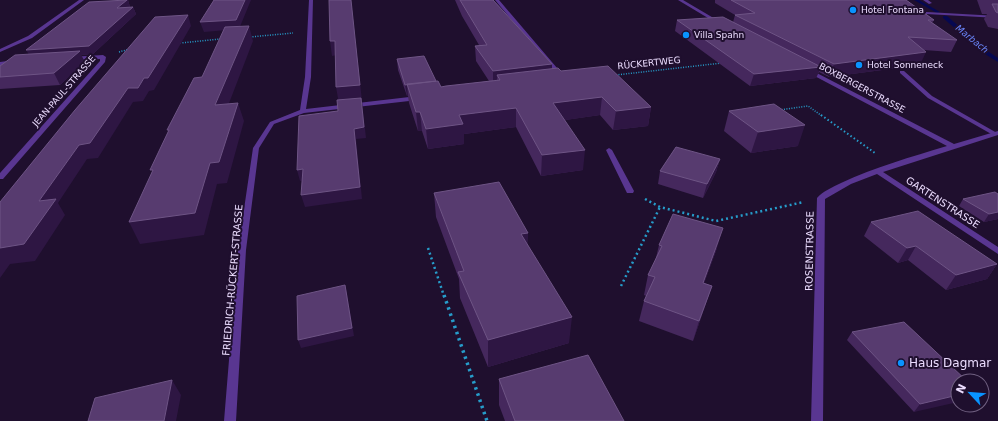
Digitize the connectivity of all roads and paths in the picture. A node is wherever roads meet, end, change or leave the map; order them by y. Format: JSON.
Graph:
{"nodes":[{"id":1,"x":82,"y":0,"type":"edge"},
{"id":2,"x":311,"y":0,"type":"edge"},
{"id":3,"x":497,"y":0,"type":"edge"},
{"id":4,"x":680,"y":0,"type":"edge"},
{"id":5,"x":924,"y":0,"type":"edge"},
{"id":6,"x":930,"y":3,"type":"dead end"},
{"id":7,"x":927,"y":13,"type":"edge"},
{"id":8,"x":998,"y":17,"type":"edge"},
{"id":9,"x":725,"y":26,"type":"edge"},
{"id":10,"x":309,"y":32,"type":"junction"},
{"id":11,"x":246,"y":37,"type":"edge"},
{"id":12,"x":222,"y":39,"type":"edge"},
{"id":13,"x":175,"y":43,"type":"edge"},
{"id":14,"x":133,"y":49,"type":"edge"},
{"id":15,"x":127,"y":50,"type":"edge"},
{"id":16,"x":0,"y":52,"type":"edge"},
{"id":17,"x":66,"y":58,"type":"edge"},
{"id":18,"x":22,"y":62,"type":"edge"},
{"id":19,"x":728,"y":62,"type":"edge"},
{"id":20,"x":0,"y":64,"type":"edge"},
{"id":21,"x":803,"y":68,"type":"edge"},
{"id":22,"x":902,"y":72,"type":"dead end"},
{"id":23,"x":614,"y":76,"type":"edge"},
{"id":24,"x":559,"y":82,"type":"edge"},
{"id":25,"x":426,"y":97,"type":"edge"},
{"id":26,"x":778,"y":110,"type":"edge"},
{"id":27,"x":303,"y":111,"type":"junction"},
{"id":28,"x":996,"y":134,"type":"edge"},
{"id":29,"x":952,"y":146,"type":"junction"},
{"id":30,"x":609,"y":150,"type":"dead end"},
{"id":31,"x":894,"y":166,"type":"junction"},
{"id":32,"x":877,"y":172,"type":"junction"},
{"id":33,"x":0,"y":178,"type":"edge"},
{"id":34,"x":630,"y":191,"type":"joint"},
{"id":35,"x":821,"y":198,"type":"junction"},
{"id":36,"x":660,"y":207,"type":"junction"},
{"id":37,"x":428,"y":248,"type":"dead end"},
{"id":38,"x":998,"y":251,"type":"edge"},
{"id":39,"x":621,"y":286,"type":"dead end"},
{"id":40,"x":230,"y":421,"type":"edge"},
{"id":41,"x":487,"y":421,"type":"edge"},
{"id":42,"x":817,"y":421,"type":"edge"}],
"edges":[{"from":1,"to":16,"type":"street"},
{"from":2,"to":10,"type":"street"},
{"from":3,"to":24,"type":"street"},
{"from":4,"to":9,"type":"street"},
{"from":5,"to":6,"type":"street"},
{"from":7,"to":8,"type":"street"},
{"from":10,"to":11,"type":"path"},
{"from":10,"to":27,"type":"street"},
{"from":12,"to":13,"type":"path"},
{"from":14,"to":15,"type":"path"},
{"from":17,"to":33,"type":"street","name":"JEAN-PAUL-STRASSE"},
{"from":18,"to":20,"type":"street"},
{"from":19,"to":23,"type":"path","name":"RÜCKERTWEG"},
{"from":21,"to":29,"type":"street","name":"BOXBERGERSTRASSE"},
{"from":22,"to":28,"type":"street"},
{"from":25,"to":27,"type":"street"},
{"from":26,"to":31,"type":"path"},
{"from":27,"to":40,"type":"street","name":"FRIEDRICH-RÜCKERT-STRASSE"},
{"from":28,"to":29,"type":"street","name":"ROSENSTRASSE"},
{"from":29,"to":31,"type":"street","name":"ROSENSTRASSE"},
{"from":30,"to":34,"type":"street"},
{"from":31,"to":32,"type":"street","name":"ROSENSTRASSE"},
{"from":32,"to":35,"type":"street","name":"ROSENSTRASSE"},
{"from":32,"to":38,"type":"street","name":"GARTENSTRASSE"},
{"from":34,"to":36,"type":"path"},
{"from":35,"to":36,"type":"path"},
{"from":35,"to":42,"type":"street","name":"ROSENSTRASSE"},
{"from":36,"to":39,"type":"path"},
{"from":37,"to":41,"type":"path"}]}
